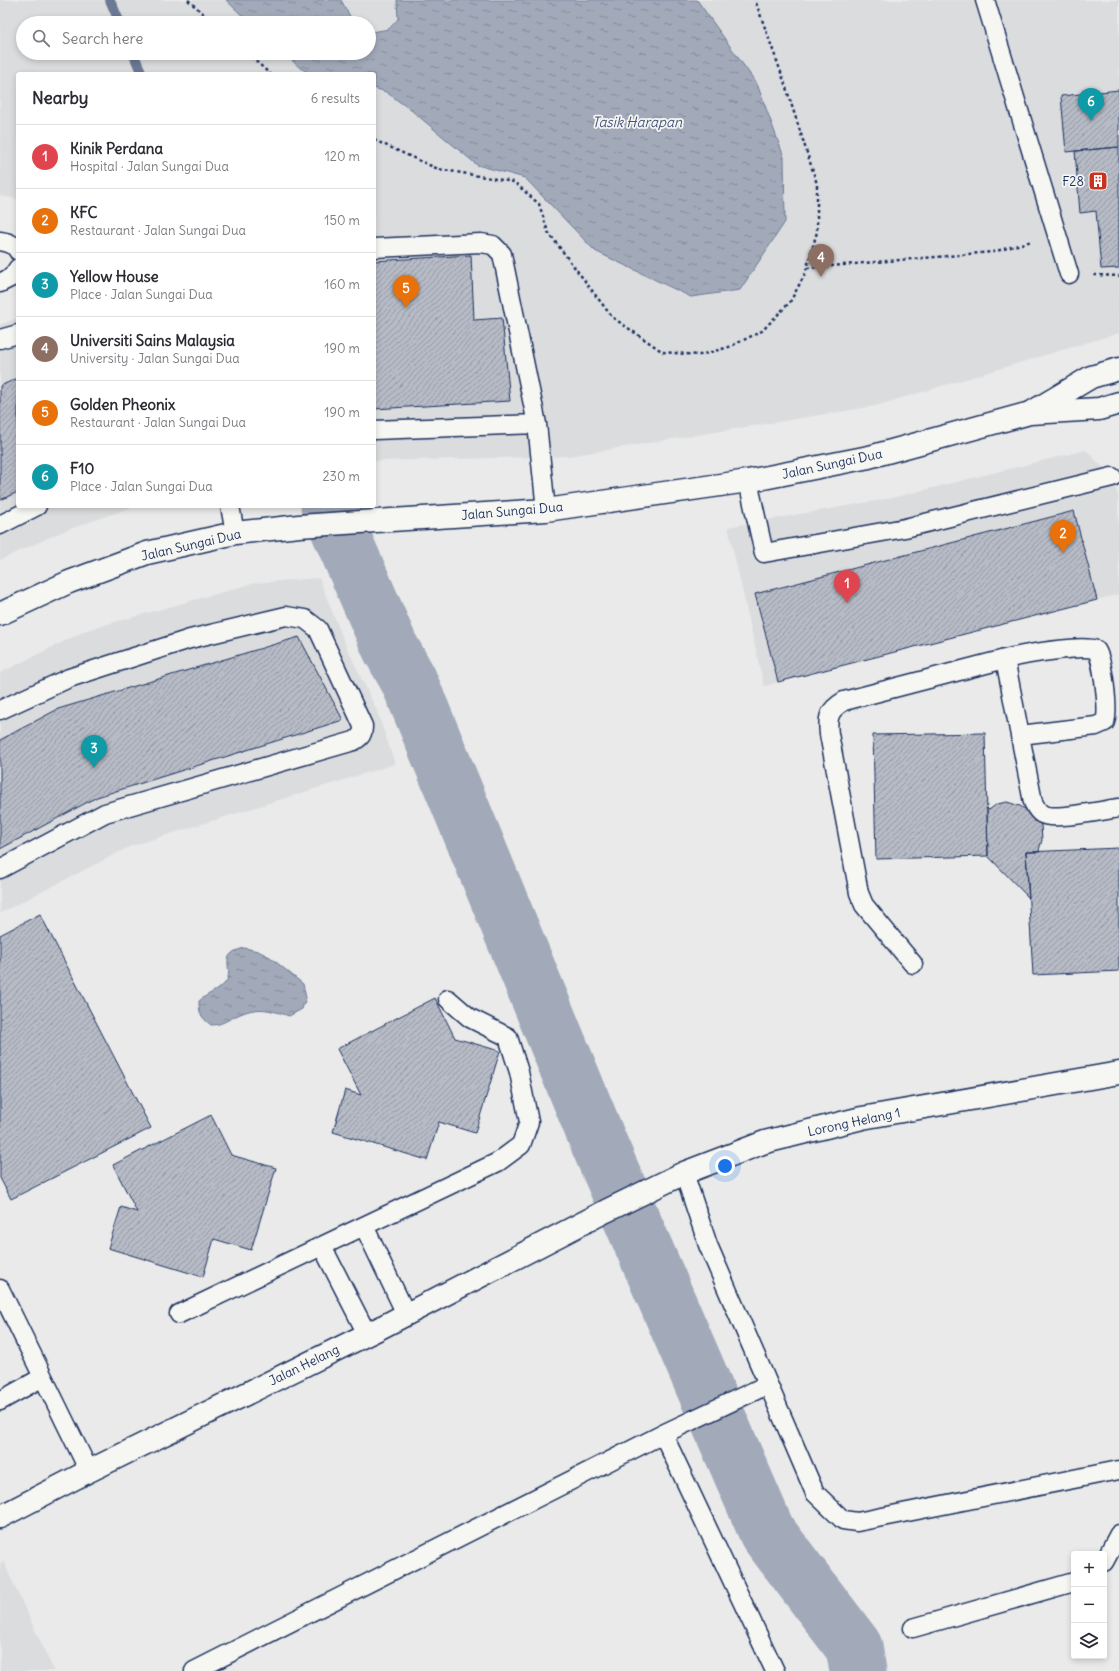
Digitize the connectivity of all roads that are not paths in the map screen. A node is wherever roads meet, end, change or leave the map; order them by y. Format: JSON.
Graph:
{"nodes":[{"id":1,"x":985,"y":0,"type":"edge"},
{"id":2,"x":0,"y":241,"type":"edge"},
{"id":3,"x":16,"y":247,"type":"edge"},
{"id":4,"x":376,"y":248,"type":"edge"},
{"id":5,"x":16,"y":271,"type":"edge"},
{"id":6,"x":1069,"y":274,"type":"dead end"},
{"id":7,"x":0,"y":283,"type":"edge"},
{"id":8,"x":16,"y":335,"type":"edge"},
{"id":9,"x":0,"y":339,"type":"edge"},
{"id":10,"x":1119,"y":369,"type":"edge"},
{"id":11,"x":1119,"y":403,"type":"edge"},
{"id":12,"x":1030,"y":413,"type":"junction"},
{"id":13,"x":537,"y":424,"type":"junction"},
{"id":14,"x":376,"y":430,"type":"edge"},
{"id":15,"x":1112,"y":477,"type":"dead end"},
{"id":16,"x":748,"y":481,"type":"junction"},
{"id":17,"x":33,"y":508,"type":"edge"},
{"id":18,"x":230,"y":508,"type":"edge"},
{"id":19,"x":546,"y":510,"type":"junction"},
{"id":20,"x":0,"y":525,"type":"edge"},
{"id":21,"x":235,"y":533,"type":"junction"},
{"id":22,"x":0,"y":614,"type":"edge"},
{"id":23,"x":1005,"y":659,"type":"junction"},
{"id":24,"x":0,"y":710,"type":"edge"},
{"id":25,"x":1020,"y":735,"type":"junction"},
{"id":26,"x":1119,"y":808,"type":"edge"},
{"id":27,"x":0,"y":869,"type":"edge"},
{"id":28,"x":913,"y":964,"type":"dead end"},
{"id":29,"x":448,"y":999,"type":"dead end"},
{"id":30,"x":1117,"y":1072,"type":"edge"},
{"id":31,"x":684,"y":1173,"type":"junction"},
{"id":32,"x":606,"y":1211,"type":"joint"},
{"id":33,"x":364,"y":1226,"type":"junction"},
{"id":34,"x":322,"y":1246,"type":"junction"},
{"id":35,"x":0,"y":1289,"type":"edge"},
{"id":36,"x":179,"y":1314,"type":"dead end"},
{"id":37,"x":406,"y":1314,"type":"junction"},
{"id":38,"x":366,"y":1334,"type":"junction"},
{"id":39,"x":44,"y":1377,"type":"junction"},
{"id":40,"x":767,"y":1385,"type":"junction"},
{"id":41,"x":0,"y":1401,"type":"edge"},
{"id":42,"x":663,"y":1434,"type":"junction"},
{"id":43,"x":1119,"y":1470,"type":"edge"},
{"id":44,"x":90,"y":1471,"type":"junction"},
{"id":45,"x":0,"y":1517,"type":"edge"},
{"id":46,"x":1119,"y":1534,"type":"edge"},
{"id":47,"x":1107,"y":1556,"type":"edge"},
{"id":48,"x":1071,"y":1583,"type":"edge"},
{"id":49,"x":913,"y":1628,"type":"dead end"},
{"id":50,"x":194,"y":1671,"type":"edge"},
{"id":51,"x":775,"y":1671,"type":"edge"}],
"edges":[{"from":1,"to":6,"type":"lane"},
{"from":2,"to":3,"type":"lane"},
{"from":4,"to":13,"type":"lane"},
{"from":5,"to":7,"type":"lane"},
{"from":8,"to":9,"type":"lane"},
{"from":10,"to":12,"type":"main road","name":"Jalan Sungai Dua"},
{"from":11,"to":12,"type":"main road","name":"Jalan Sungai Dua"},
{"from":12,"to":16,"type":"main road","name":"Jalan Sungai Dua"},
{"from":13,"to":14,"type":"lane"},
{"from":13,"to":19,"type":"lane"},
{"from":15,"to":16,"type":"lane"},
{"from":16,"to":19,"type":"main road","name":"Jalan Sungai Dua"},
{"from":17,"to":20,"type":"lane"},
{"from":18,"to":21,"type":"lane"},
{"from":19,"to":21,"type":"main road","name":"Jalan Sungai Dua"},
{"from":21,"to":22,"type":"main road","name":"Jalan Sungai Dua"},
{"from":23,"to":25,"type":"lane"},
{"from":23,"to":25,"type":"lane"},
{"from":23,"to":28,"type":"lane"},
{"from":24,"to":27,"type":"lane"},
{"from":25,"to":26,"type":"lane"},
{"from":29,"to":33,"type":"lane"},
{"from":30,"to":31,"type":"main road","name":"Lorong Helang 1"},
{"from":31,"to":32,"type":"main road","name":"Lorong Helang 1"},
{"from":31,"to":40,"type":"lane"},
{"from":32,"to":37,"type":"main road","name":"Jalan Helang"},
{"from":33,"to":34,"type":"lane"},
{"from":33,"to":37,"type":"lane"},
{"from":34,"to":36,"type":"lane"},
{"from":34,"to":38,"type":"lane"},
{"from":35,"to":39,"type":"lane"},
{"from":37,"to":38,"type":"main road","name":"Jalan Helang"},
{"from":38,"to":44,"type":"main road","name":"Jalan Helang"},
{"from":39,"to":41,"type":"lane"},
{"from":39,"to":44,"type":"lane"},
{"from":40,"to":42,"type":"lane"},
{"from":40,"to":43,"type":"lane"},
{"from":42,"to":50,"type":"lane"},
{"from":42,"to":51,"type":"lane"},
{"from":44,"to":45,"type":"main road","name":"Jalan Helang"},
{"from":46,"to":47,"type":"lane"},
{"from":48,"to":49,"type":"lane"}]}
